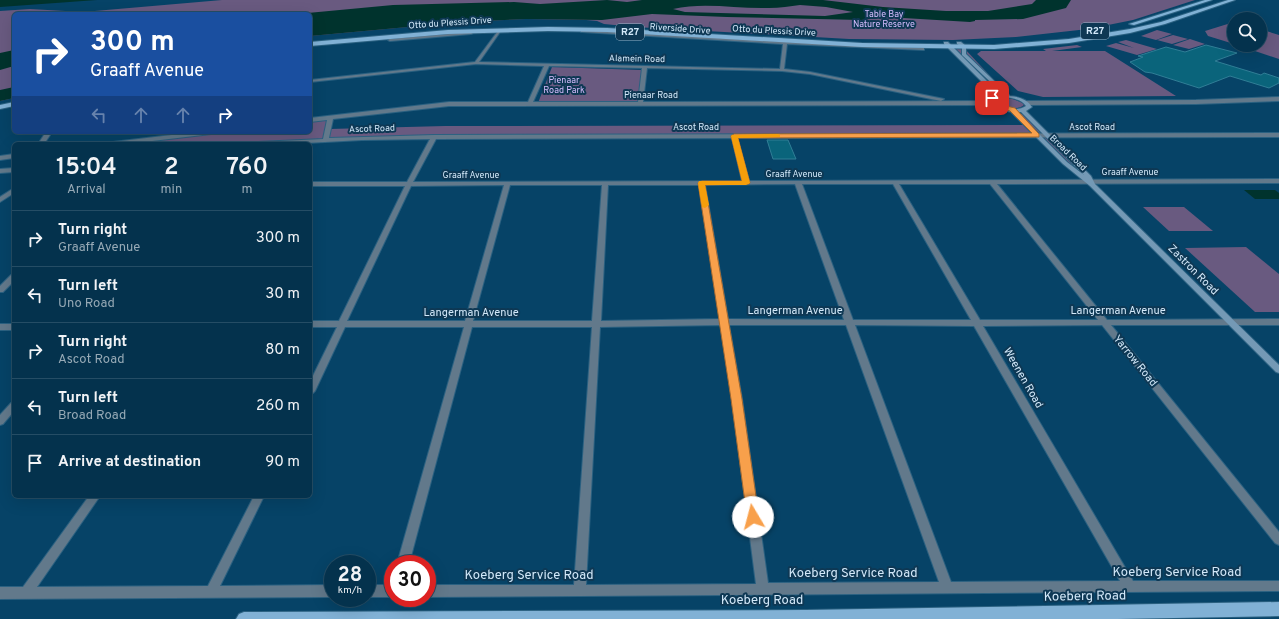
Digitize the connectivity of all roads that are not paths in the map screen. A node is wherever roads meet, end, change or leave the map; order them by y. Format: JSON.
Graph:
{"nodes":[{"id":1,"x":1210,"y":0,"type":"edge"},
{"id":2,"x":1233,"y":0,"type":"edge"},
{"id":3,"x":498,"y":32,"type":"junction"},
{"id":4,"x":1073,"y":34,"type":"dead end"},
{"id":5,"x":1062,"y":35,"type":"dead end"},
{"id":6,"x":312,"y":40,"type":"edge"},
{"id":7,"x":390,"y":40,"type":"dead end"},
{"id":8,"x":959,"y":42,"type":"junction"},
{"id":9,"x":785,"y":43,"type":"junction"},
{"id":10,"x":312,"y":44,"type":"edge"},
{"id":11,"x":948,"y":45,"type":"junction"},
{"id":12,"x":964,"y":47,"type":"junction"},
{"id":13,"x":922,"y":49,"type":"dead end"},
{"id":14,"x":476,"y":63,"type":"junction"},
{"id":15,"x":547,"y":65,"type":"junction"},
{"id":16,"x":967,"y":65,"type":"junction"},
{"id":17,"x":976,"y":65,"type":"junction"},
{"id":18,"x":645,"y":67,"type":"junction"},
{"id":19,"x":782,"y":70,"type":"junction"},
{"id":20,"x":312,"y":81,"type":"edge"},
{"id":21,"x":926,"y":96,"type":"junction"},
{"id":22,"x":999,"y":96,"type":"junction"},
{"id":23,"x":1008,"y":96,"type":"junction"},
{"id":24,"x":12,"y":100,"type":"edge"},
{"id":25,"x":1279,"y":100,"type":"edge"},
{"id":26,"x":1027,"y":102,"type":"junction"},
{"id":27,"x":0,"y":103,"type":"edge"},
{"id":28,"x":924,"y":103,"type":"junction"},
{"id":29,"x":962,"y":103,"type":"junction"},
{"id":30,"x":992,"y":103,"type":"junction"},
{"id":31,"x":530,"y":104,"type":"junction"},
{"id":32,"x":640,"y":104,"type":"junction"},
{"id":33,"x":12,"y":105,"type":"edge"},
{"id":34,"x":0,"y":108,"type":"edge"},
{"id":35,"x":1012,"y":110,"type":"junction"},
{"id":36,"x":1022,"y":110,"type":"junction"},
{"id":37,"x":330,"y":118,"type":"junction"},
{"id":38,"x":312,"y":120,"type":"edge"},
{"id":39,"x":183,"y":134,"type":"edge"},
{"id":40,"x":1037,"y":135,"type":"junction"},
{"id":41,"x":1279,"y":135,"type":"edge"},
{"id":42,"x":734,"y":136,"type":"junction"},
{"id":43,"x":1048,"y":136,"type":"junction"},
{"id":44,"x":434,"y":137,"type":"junction"},
{"id":45,"x":326,"y":140,"type":"junction"},
{"id":46,"x":127,"y":142,"type":"edge"},
{"id":47,"x":292,"y":142,"type":"edge"},
{"id":48,"x":12,"y":156,"type":"edge"},
{"id":49,"x":0,"y":158,"type":"edge"},
{"id":50,"x":12,"y":170,"type":"edge"},
{"id":51,"x":0,"y":171,"type":"edge"},
{"id":52,"x":1279,"y":181,"type":"edge"},
{"id":53,"x":895,"y":182,"type":"junction"},
{"id":54,"x":992,"y":182,"type":"junction"},
{"id":55,"x":605,"y":183,"type":"junction"},
{"id":56,"x":702,"y":183,"type":"junction"},
{"id":57,"x":746,"y":183,"type":"junction"},
{"id":58,"x":798,"y":183,"type":"junction"},
{"id":59,"x":1090,"y":183,"type":"junction"},
{"id":60,"x":410,"y":184,"type":"junction"},
{"id":61,"x":507,"y":184,"type":"junction"},
{"id":62,"x":312,"y":186,"type":"edge"},
{"id":63,"x":12,"y":191,"type":"edge"},
{"id":64,"x":0,"y":200,"type":"edge"},
{"id":65,"x":12,"y":279,"type":"edge"},
{"id":66,"x":0,"y":290,"type":"edge"},
{"id":67,"x":1230,"y":321,"type":"junction"},
{"id":68,"x":723,"y":322,"type":"junction"},
{"id":69,"x":1105,"y":322,"type":"junction"},
{"id":70,"x":1279,"y":322,"type":"edge"},
{"id":71,"x":850,"y":323,"type":"junction"},
{"id":72,"x":978,"y":323,"type":"junction"},
{"id":73,"x":312,"y":324,"type":"edge"},
{"id":74,"x":343,"y":324,"type":"junction"},
{"id":75,"x":469,"y":324,"type":"junction"},
{"id":76,"x":596,"y":324,"type":"junction"},
{"id":77,"x":0,"y":327,"type":"edge"},
{"id":78,"x":12,"y":327,"type":"edge"},
{"id":79,"x":1279,"y":370,"type":"edge"},
{"id":80,"x":312,"y":387,"type":"edge"},
{"id":81,"x":12,"y":408,"type":"edge"},
{"id":82,"x":0,"y":421,"type":"edge"},
{"id":83,"x":94,"y":498,"type":"edge"},
{"id":84,"x":258,"y":498,"type":"edge"},
{"id":85,"x":1279,"y":540,"type":"edge"},
{"id":86,"x":405,"y":555,"type":"edge"},
{"id":87,"x":1279,"y":586,"type":"edge"},
{"id":88,"x":1130,"y":587,"type":"junction"},
{"id":89,"x":947,"y":588,"type":"junction"},
{"id":90,"x":580,"y":589,"type":"junction"},
{"id":91,"x":763,"y":589,"type":"junction"},
{"id":92,"x":436,"y":590,"type":"edge"},
{"id":93,"x":212,"y":591,"type":"junction"},
{"id":94,"x":324,"y":591,"type":"edge"},
{"id":95,"x":27,"y":592,"type":"junction"},
{"id":96,"x":0,"y":593,"type":"edge"},
{"id":97,"x":1279,"y":609,"type":"edge"},
{"id":98,"x":847,"y":617,"type":"edge"},
{"id":99,"x":877,"y":617,"type":"edge"},
{"id":100,"x":244,"y":619,"type":"edge"}],
"edges":[{"from":1,"to":4,"type":"main road","number":"R27"},
{"from":2,"to":12,"type":"main road","name":"Otto du Plessis Drive","number":"R27"},
{"from":3,"to":7,"type":"street","name":"Riverside Drive"},
{"from":3,"to":9,"type":"street","name":"Riverside Drive"},
{"from":3,"to":14,"type":"street"},
{"from":5,"to":8,"type":"main road","name":"Otto du Plessis Drive","number":"R27"},
{"from":6,"to":11,"type":"main road","name":"Otto du Plessis Drive","number":"R27"},
{"from":8,"to":11,"type":"main road","name":"Otto du Plessis Drive","number":"R27"},
{"from":8,"to":12,"type":"street"},
{"from":9,"to":13,"type":"street","name":"Riverside Drive"},
{"from":9,"to":19,"type":"street"},
{"from":10,"to":11,"type":"main road","name":"Otto du Plessis Drive","number":"R27"},
{"from":11,"to":12,"type":"main road","name":"Otto du Plessis Drive","number":"R27"},
{"from":11,"to":16,"type":"street"},
{"from":12,"to":17,"type":"street"},
{"from":14,"to":15,"type":"street","name":"Alamein Road"},
{"from":14,"to":20,"type":"street","name":"Alamein Road"},
{"from":15,"to":18,"type":"street","name":"Alamein Road"},
{"from":15,"to":31,"type":"street"},
{"from":16,"to":17,"type":"street"},
{"from":16,"to":22,"type":"street"},
{"from":17,"to":23,"type":"street"},
{"from":18,"to":19,"type":"street","name":"Alamein Road"},
{"from":18,"to":32,"type":"street"},
{"from":19,"to":21,"type":"street","name":"Alamein Road"},
{"from":21,"to":28,"type":"street"},
{"from":21,"to":29,"type":"street","name":"Alamein Road"},
{"from":22,"to":23,"type":"street"},
{"from":22,"to":30,"type":"street"},
{"from":23,"to":26,"type":"street"},
{"from":24,"to":27,"type":"main road"},
{"from":25,"to":26,"type":"street"},
{"from":26,"to":36,"type":"street"},
{"from":28,"to":29,"type":"street","name":"Pienaar Road"},
{"from":28,"to":32,"type":"street","name":"Pienaar Road"},
{"from":29,"to":30,"type":"street","name":"Pienaar Road"},
{"from":30,"to":35,"type":"street","name":"Broad Road"},
{"from":31,"to":32,"type":"street","name":"Pienaar Road"},
{"from":31,"to":37,"type":"street","name":"Pienaar Road"},
{"from":33,"to":34,"type":"main road"},
{"from":35,"to":36,"type":"street"},
{"from":35,"to":40,"type":"street","name":"Broad Road"},
{"from":36,"to":43,"type":"street","name":"Broad Road"},
{"from":37,"to":38,"type":"street","name":"Pienaar Road"},
{"from":37,"to":45,"type":"street"},
{"from":39,"to":46,"type":"street"},
{"from":40,"to":42,"type":"street","name":"Ascot Road"},
{"from":40,"to":43,"type":"street","name":"Ascot Road"},
{"from":40,"to":59,"type":"street","name":"Broad Road"},
{"from":41,"to":43,"type":"street","name":"Ascot Road"},
{"from":42,"to":44,"type":"street","name":"Ascot Road"},
{"from":42,"to":57,"type":"street"},
{"from":43,"to":59,"type":"street","name":"Broad Road"},
{"from":44,"to":45,"type":"street","name":"Ascot Road"},
{"from":44,"to":60,"type":"street"},
{"from":45,"to":47,"type":"street","name":"Ascot Road"},
{"from":48,"to":49,"type":"street"},
{"from":50,"to":51,"type":"street"},
{"from":52,"to":59,"type":"street","name":"Graaff Avenue"},
{"from":53,"to":54,"type":"street","name":"Graaff Avenue"},
{"from":53,"to":58,"type":"street","name":"Graaff Avenue"},
{"from":53,"to":72,"type":"street","name":"Weenen Road"},
{"from":54,"to":59,"type":"street","name":"Graaff Avenue"},
{"from":54,"to":69,"type":"street","name":"Yarrow Road"},
{"from":55,"to":56,"type":"street","name":"Graaff Avenue"},
{"from":55,"to":61,"type":"street","name":"Graaff Avenue"},
{"from":55,"to":76,"type":"street"},
{"from":56,"to":57,"type":"street","name":"Graaff Avenue"},
{"from":56,"to":68,"type":"street"},
{"from":57,"to":58,"type":"street","name":"Graaff Avenue"},
{"from":58,"to":71,"type":"street"},
{"from":59,"to":67,"type":"street","name":"Zastron Road"},
{"from":60,"to":61,"type":"street","name":"Graaff Avenue"},
{"from":60,"to":62,"type":"street","name":"Graaff Avenue"},
{"from":60,"to":74,"type":"street"},
{"from":61,"to":75,"type":"street"},
{"from":63,"to":64,"type":"street"},
{"from":65,"to":66,"type":"street"},
{"from":67,"to":69,"type":"street","name":"Langerman Avenue"},
{"from":67,"to":70,"type":"street","name":"Langerman Avenue"},
{"from":67,"to":79,"type":"street","name":"Zastron Road"},
{"from":68,"to":71,"type":"street","name":"Langerman Avenue"},
{"from":68,"to":76,"type":"street","name":"Langerman Avenue"},
{"from":68,"to":91,"type":"street"},
{"from":69,"to":72,"type":"street","name":"Langerman Avenue"},
{"from":69,"to":85,"type":"street","name":"Yarrow Road"},
{"from":71,"to":72,"type":"street","name":"Langerman Avenue"},
{"from":71,"to":89,"type":"street"},
{"from":72,"to":88,"type":"street","name":"Weenen Road"},
{"from":73,"to":74,"type":"street","name":"Langerman Avenue"},
{"from":74,"to":75,"type":"street","name":"Langerman Avenue"},
{"from":74,"to":80,"type":"street"},
{"from":75,"to":76,"type":"street","name":"Langerman Avenue"},
{"from":75,"to":86,"type":"street"},
{"from":76,"to":90,"type":"street"},
{"from":77,"to":78,"type":"street"},
{"from":81,"to":82,"type":"street"},
{"from":83,"to":95,"type":"street"},
{"from":84,"to":93,"type":"street"},
{"from":87,"to":88,"type":"street","name":"Koeberg Service Road"},
{"from":88,"to":89,"type":"street","name":"Koeberg Service Road"},
{"from":89,"to":91,"type":"street","name":"Koeberg Service Road"},
{"from":90,"to":91,"type":"street","name":"Koeberg Service Road"},
{"from":90,"to":92,"type":"street","name":"Koeberg Service Road"},
{"from":93,"to":94,"type":"street"},
{"from":93,"to":95,"type":"street"},
{"from":95,"to":96,"type":"street"},
{"from":97,"to":99,"type":"main road","name":"Koeberg Road"},
{"from":98,"to":99,"type":"main road","name":"Koeberg Road"},
{"from":98,"to":100,"type":"main road","name":"Koeberg Road"}]}
